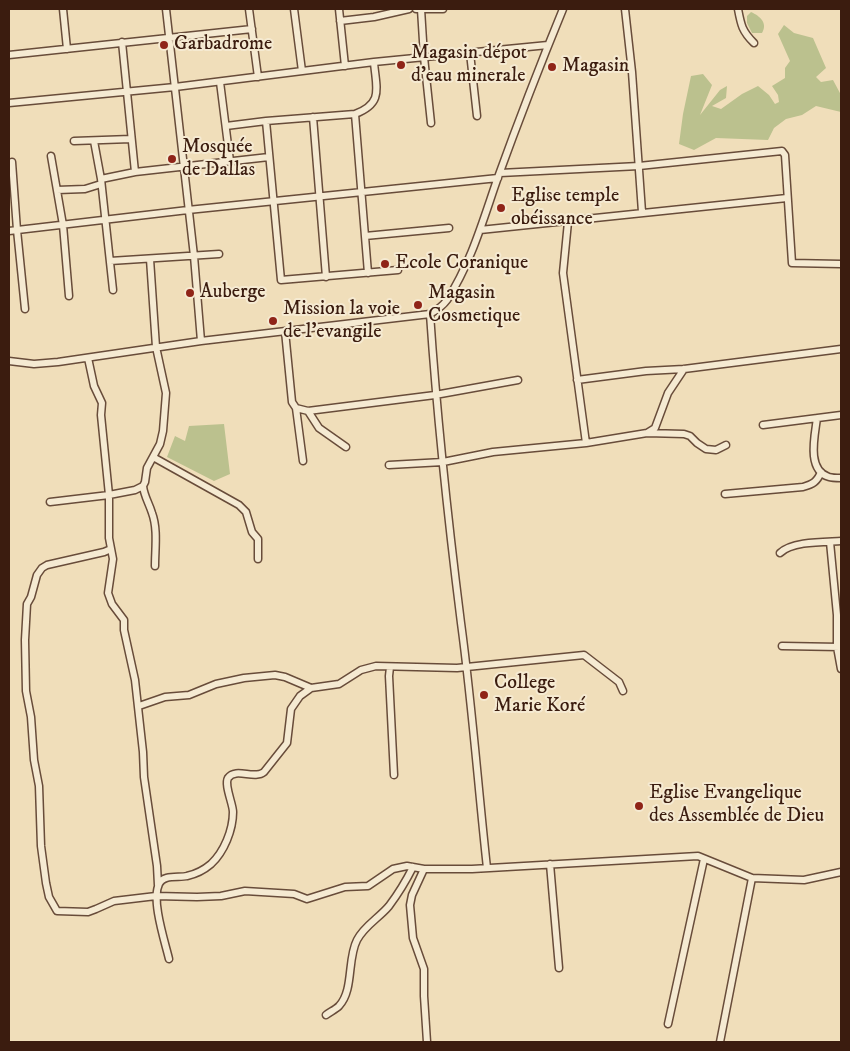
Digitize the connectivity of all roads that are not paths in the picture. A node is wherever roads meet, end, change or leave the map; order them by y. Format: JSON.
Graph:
{"nodes":[{"id":1,"x":62,"y":9,"type":"edge"},
{"id":2,"x":166,"y":9,"type":"edge"},
{"id":3,"x":249,"y":9,"type":"edge"},
{"id":4,"x":294,"y":9,"type":"edge"},
{"id":5,"x":339,"y":9,"type":"edge"},
{"id":6,"x":410,"y":9,"type":"edge"},
{"id":7,"x":416,"y":9,"type":"edge"},
{"id":8,"x":421,"y":9,"type":"edge"},
{"id":9,"x":443,"y":9,"type":"edge"},
{"id":10,"x":564,"y":9,"type":"edge"},
{"id":11,"x":625,"y":9,"type":"edge"},
{"id":12,"x":738,"y":9,"type":"edge"},
{"id":13,"x":340,"y":21,"type":"junction"},
{"id":14,"x":252,"y":29,"type":"junction"},
{"id":15,"x":170,"y":38,"type":"junction"},
{"id":16,"x":122,"y":42,"type":"junction"},
{"id":17,"x":754,"y":43,"type":"dead end"},
{"id":18,"x":548,"y":45,"type":"junction"},
{"id":19,"x":67,"y":49,"type":"junction"},
{"id":20,"x":470,"y":53,"type":"junction"},
{"id":21,"x":9,"y":54,"type":"edge"},
{"id":22,"x":424,"y":57,"type":"junction"},
{"id":23,"x":374,"y":62,"type":"junction"},
{"id":24,"x":344,"y":66,"type":"junction"},
{"id":25,"x":302,"y":71,"type":"junction"},
{"id":26,"x":258,"y":77,"type":"junction"},
{"id":27,"x":220,"y":82,"type":"junction"},
{"id":28,"x":175,"y":87,"type":"junction"},
{"id":29,"x":127,"y":91,"type":"junction"},
{"id":30,"x":9,"y":103,"type":"edge"},
{"id":31,"x":355,"y":114,"type":"junction"},
{"id":32,"x":477,"y":116,"type":"dead end"},
{"id":33,"x":313,"y":117,"type":"junction"},
{"id":34,"x":266,"y":121,"type":"junction"},
{"id":35,"x":432,"y":123,"type":"dead end"},
{"id":36,"x":226,"y":126,"type":"junction"},
{"id":37,"x":131,"y":139,"type":"junction"},
{"id":38,"x":94,"y":140,"type":"junction"},
{"id":39,"x":74,"y":141,"type":"dead end"},
{"id":40,"x":51,"y":156,"type":"dead end"},
{"id":41,"x":269,"y":157,"type":"junction"},
{"id":42,"x":230,"y":161,"type":"junction"},
{"id":43,"x":12,"y":162,"type":"dead end"},
{"id":44,"x":639,"y":166,"type":"junction"},
{"id":45,"x":184,"y":167,"type":"junction"},
{"id":46,"x":135,"y":172,"type":"junction"},
{"id":47,"x":499,"y":176,"type":"junction"},
{"id":48,"x":101,"y":182,"type":"junction"},
{"id":49,"x":11,"y":184,"type":"edge"},
{"id":50,"x":57,"y":190,"type":"junction"},
{"id":51,"x":362,"y":193,"type":"junction"},
{"id":52,"x":319,"y":197,"type":"junction"},
{"id":53,"x":787,"y":198,"type":"junction"},
{"id":54,"x":273,"y":202,"type":"junction"},
{"id":55,"x":188,"y":210,"type":"junction"},
{"id":56,"x":642,"y":212,"type":"junction"},
{"id":57,"x":105,"y":220,"type":"junction"},
{"id":58,"x":568,"y":222,"type":"junction"},
{"id":59,"x":63,"y":225,"type":"junction"},
{"id":60,"x":449,"y":228,"type":"dead end"},
{"id":61,"x":17,"y":230,"type":"junction"},
{"id":62,"x":480,"y":230,"type":"junction"},
{"id":63,"x":9,"y":231,"type":"edge"},
{"id":64,"x":365,"y":236,"type":"junction"},
{"id":65,"x":219,"y":254,"type":"dead end"},
{"id":66,"x":194,"y":256,"type":"junction"},
{"id":67,"x":150,"y":259,"type":"junction"},
{"id":68,"x":110,"y":261,"type":"junction"},
{"id":69,"x":841,"y":264,"type":"edge"},
{"id":70,"x":398,"y":270,"type":"dead end"},
{"id":71,"x":368,"y":273,"type":"junction"},
{"id":72,"x":326,"y":277,"type":"junction"},
{"id":73,"x":113,"y":290,"type":"dead end"},
{"id":74,"x":70,"y":296,"type":"dead end"},
{"id":75,"x":25,"y":309,"type":"dead end"},
{"id":76,"x":430,"y":314,"type":"junction"},
{"id":77,"x":285,"y":331,"type":"junction"},
{"id":78,"x":201,"y":341,"type":"junction"},
{"id":79,"x":156,"y":347,"type":"junction"},
{"id":80,"x":841,"y":349,"type":"edge"},
{"id":81,"x":88,"y":358,"type":"junction"},
{"id":82,"x":9,"y":361,"type":"edge"},
{"id":83,"x":684,"y":369,"type":"junction"},
{"id":84,"x":518,"y":380,"type":"dead end"},
{"id":85,"x":577,"y":380,"type":"junction"},
{"id":86,"x":435,"y":395,"type":"junction"},
{"id":87,"x":296,"y":408,"type":"junction"},
{"id":88,"x":308,"y":411,"type":"junction"},
{"id":89,"x":841,"y":415,"type":"edge"},
{"id":90,"x":817,"y":418,"type":"junction"},
{"id":91,"x":763,"y":425,"type":"dead end"},
{"id":92,"x":647,"y":433,"type":"junction"},
{"id":93,"x":586,"y":443,"type":"junction"},
{"id":94,"x":726,"y":446,"type":"dead end"},
{"id":95,"x":346,"y":447,"type":"dead end"},
{"id":96,"x":153,"y":457,"type":"junction"},
{"id":97,"x":303,"y":461,"type":"dead end"},
{"id":98,"x":443,"y":462,"type":"junction"},
{"id":99,"x":389,"y":465,"type":"dead end"},
{"id":100,"x":820,"y":472,"type":"junction"},
{"id":101,"x":841,"y":478,"type":"edge"},
{"id":102,"x":143,"y":486,"type":"junction"},
{"id":103,"x":725,"y":494,"type":"dead end"},
{"id":104,"x":109,"y":495,"type":"junction"},
{"id":105,"x":50,"y":502,"type":"dead end"},
{"id":106,"x":841,"y":541,"type":"edge"},
{"id":107,"x":830,"y":542,"type":"junction"},
{"id":108,"x":111,"y":549,"type":"junction"},
{"id":109,"x":780,"y":553,"type":"dead end"},
{"id":110,"x":258,"y":559,"type":"dead end"},
{"id":111,"x":155,"y":566,"type":"dead end"},
{"id":112,"x":839,"y":615,"type":"edge"},
{"id":113,"x":782,"y":646,"type":"dead end"},
{"id":114,"x":839,"y":647,"type":"edge"},
{"id":115,"x":390,"y":667,"type":"junction"},
{"id":116,"x":465,"y":667,"type":"junction"},
{"id":117,"x":841,"y":669,"type":"edge"},
{"id":118,"x":311,"y":688,"type":"junction"},
{"id":119,"x":623,"y":691,"type":"dead end"},
{"id":120,"x":139,"y":706,"type":"junction"},
{"id":121,"x":394,"y":775,"type":"dead end"},
{"id":122,"x":704,"y":859,"type":"junction"},
{"id":123,"x":550,"y":864,"type":"junction"},
{"id":124,"x":413,"y":867,"type":"junction"},
{"id":125,"x":487,"y":868,"type":"junction"},
{"id":126,"x":424,"y":869,"type":"junction"},
{"id":127,"x":841,"y":872,"type":"edge"},
{"id":128,"x":752,"y":878,"type":"junction"},
{"id":129,"x":158,"y":884,"type":"junction"},
{"id":130,"x":156,"y":896,"type":"junction"},
{"id":131,"x":169,"y":959,"type":"dead end"},
{"id":132,"x":559,"y":968,"type":"dead end"},
{"id":133,"x":326,"y":1014,"type":"dead end"},
{"id":134,"x":668,"y":1024,"type":"dead end"},
{"id":135,"x":427,"y":1042,"type":"edge"},
{"id":136,"x":720,"y":1042,"type":"edge"}],
"edges":[{"from":1,"to":19,"type":"street"},
{"from":2,"to":15,"type":"street"},
{"from":3,"to":14,"type":"street"},
{"from":4,"to":25,"type":"street"},
{"from":5,"to":13,"type":"street"},
{"from":6,"to":13,"type":"street"},
{"from":7,"to":8,"type":"street"},
{"from":8,"to":9,"type":"street"},
{"from":8,"to":22,"type":"street"},
{"from":10,"to":18,"type":"street"},
{"from":11,"to":44,"type":"street"},
{"from":12,"to":17,"type":"street"},
{"from":13,"to":24,"type":"street"},
{"from":14,"to":15,"type":"street"},
{"from":14,"to":26,"type":"street"},
{"from":15,"to":16,"type":"street"},
{"from":15,"to":28,"type":"street"},
{"from":16,"to":19,"type":"street"},
{"from":16,"to":29,"type":"street"},
{"from":18,"to":20,"type":"street"},
{"from":18,"to":47,"type":"street"},
{"from":19,"to":21,"type":"street"},
{"from":20,"to":22,"type":"street"},
{"from":20,"to":32,"type":"street"},
{"from":22,"to":23,"type":"street"},
{"from":22,"to":35,"type":"street"},
{"from":23,"to":24,"type":"street"},
{"from":23,"to":31,"type":"street"},
{"from":24,"to":25,"type":"street"},
{"from":25,"to":26,"type":"street"},
{"from":26,"to":27,"type":"street"},
{"from":27,"to":28,"type":"street"},
{"from":27,"to":36,"type":"street"},
{"from":28,"to":29,"type":"street"},
{"from":28,"to":45,"type":"street"},
{"from":29,"to":30,"type":"street"},
{"from":29,"to":37,"type":"street"},
{"from":31,"to":33,"type":"street"},
{"from":31,"to":51,"type":"street"},
{"from":33,"to":34,"type":"street"},
{"from":33,"to":52,"type":"street"},
{"from":34,"to":36,"type":"street"},
{"from":34,"to":41,"type":"street"},
{"from":36,"to":42,"type":"street"},
{"from":37,"to":38,"type":"street"},
{"from":37,"to":46,"type":"street"},
{"from":38,"to":39,"type":"street"},
{"from":38,"to":48,"type":"street"},
{"from":40,"to":50,"type":"street"},
{"from":41,"to":42,"type":"street"},
{"from":41,"to":54,"type":"street"},
{"from":42,"to":45,"type":"street"},
{"from":43,"to":49,"type":"street"},
{"from":44,"to":47,"type":"street"},
{"from":44,"to":53,"type":"street"},
{"from":44,"to":56,"type":"street"},
{"from":45,"to":46,"type":"street"},
{"from":45,"to":55,"type":"street"},
{"from":46,"to":48,"type":"street"},
{"from":47,"to":51,"type":"street"},
{"from":47,"to":62,"type":"street"},
{"from":48,"to":50,"type":"street"},
{"from":48,"to":57,"type":"street"},
{"from":49,"to":61,"type":"street"},
{"from":50,"to":59,"type":"street"},
{"from":51,"to":52,"type":"street"},
{"from":51,"to":64,"type":"street"},
{"from":52,"to":54,"type":"street"},
{"from":52,"to":72,"type":"street"},
{"from":53,"to":56,"type":"street"},
{"from":53,"to":69,"type":"street"},
{"from":54,"to":55,"type":"street"},
{"from":54,"to":72,"type":"street"},
{"from":55,"to":57,"type":"street"},
{"from":55,"to":66,"type":"street"},
{"from":56,"to":58,"type":"street"},
{"from":57,"to":59,"type":"street"},
{"from":57,"to":68,"type":"street"},
{"from":58,"to":62,"type":"street"},
{"from":58,"to":85,"type":"street"},
{"from":59,"to":61,"type":"street"},
{"from":59,"to":74,"type":"street"},
{"from":60,"to":64,"type":"street"},
{"from":61,"to":63,"type":"street"},
{"from":61,"to":75,"type":"street"},
{"from":62,"to":76,"type":"street"},
{"from":64,"to":71,"type":"street"},
{"from":65,"to":66,"type":"street"},
{"from":66,"to":67,"type":"street"},
{"from":66,"to":78,"type":"street"},
{"from":67,"to":68,"type":"street"},
{"from":67,"to":79,"type":"street"},
{"from":68,"to":73,"type":"street"},
{"from":70,"to":71,"type":"street"},
{"from":71,"to":72,"type":"street"},
{"from":76,"to":77,"type":"street"},
{"from":76,"to":86,"type":"street"},
{"from":77,"to":78,"type":"street"},
{"from":77,"to":87,"type":"street"},
{"from":78,"to":79,"type":"street"},
{"from":79,"to":81,"type":"street"},
{"from":79,"to":96,"type":"street"},
{"from":80,"to":83,"type":"street"},
{"from":81,"to":82,"type":"street"},
{"from":81,"to":104,"type":"street"},
{"from":83,"to":85,"type":"street"},
{"from":83,"to":92,"type":"street"},
{"from":84,"to":86,"type":"street"},
{"from":85,"to":93,"type":"street"},
{"from":86,"to":88,"type":"street"},
{"from":86,"to":98,"type":"street"},
{"from":87,"to":88,"type":"street"},
{"from":87,"to":97,"type":"street"},
{"from":88,"to":95,"type":"street"},
{"from":89,"to":90,"type":"street"},
{"from":90,"to":91,"type":"street"},
{"from":90,"to":100,"type":"street"},
{"from":92,"to":93,"type":"street"},
{"from":92,"to":94,"type":"street"},
{"from":93,"to":98,"type":"street"},
{"from":96,"to":102,"type":"street"},
{"from":96,"to":110,"type":"street"},
{"from":98,"to":99,"type":"street"},
{"from":98,"to":116,"type":"street"},
{"from":100,"to":101,"type":"street"},
{"from":100,"to":103,"type":"street"},
{"from":102,"to":104,"type":"street"},
{"from":102,"to":111,"type":"street"},
{"from":104,"to":105,"type":"street"},
{"from":104,"to":108,"type":"street"},
{"from":106,"to":107,"type":"street"},
{"from":107,"to":109,"type":"street"},
{"from":107,"to":112,"type":"street"},
{"from":108,"to":120,"type":"street"},
{"from":108,"to":130,"type":"street"},
{"from":112,"to":114,"type":"street"},
{"from":113,"to":114,"type":"street"},
{"from":114,"to":117,"type":"street"},
{"from":115,"to":116,"type":"street"},
{"from":115,"to":118,"type":"street"},
{"from":115,"to":121,"type":"street"},
{"from":116,"to":119,"type":"street"},
{"from":116,"to":125,"type":"street"},
{"from":118,"to":120,"type":"street"},
{"from":118,"to":129,"type":"street"},
{"from":120,"to":129,"type":"street"},
{"from":122,"to":123,"type":"street"},
{"from":122,"to":128,"type":"street"},
{"from":122,"to":134,"type":"street"},
{"from":123,"to":125,"type":"street"},
{"from":123,"to":132,"type":"street"},
{"from":124,"to":126,"type":"street"},
{"from":124,"to":130,"type":"street"},
{"from":124,"to":133,"type":"street"},
{"from":125,"to":126,"type":"street"},
{"from":126,"to":135,"type":"street"},
{"from":127,"to":128,"type":"street"},
{"from":128,"to":136,"type":"street"},
{"from":129,"to":130,"type":"street"},
{"from":130,"to":131,"type":"street"}]}
